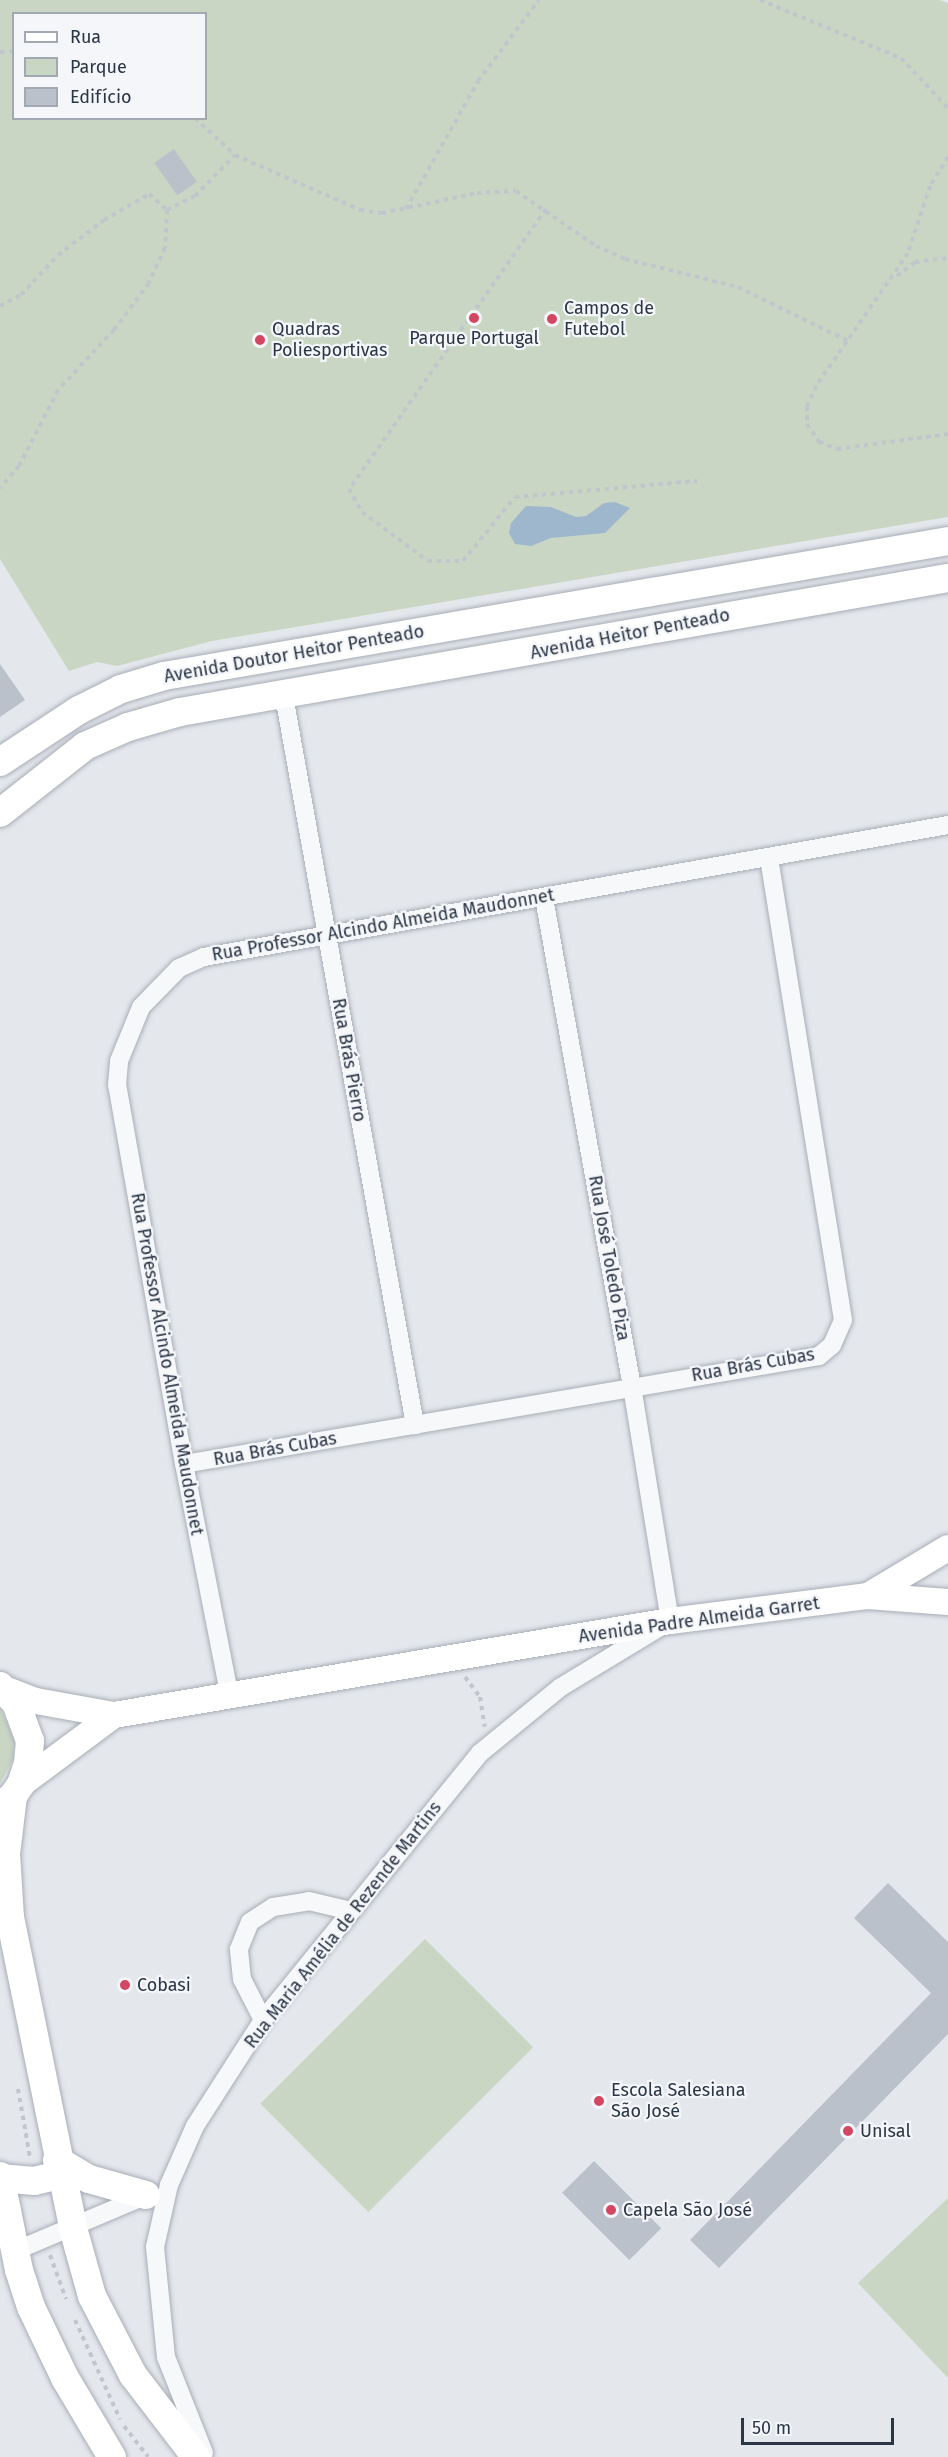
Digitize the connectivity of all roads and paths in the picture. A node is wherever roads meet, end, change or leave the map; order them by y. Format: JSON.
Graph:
{"nodes":[{"id":1,"x":539,"y":0,"type":"edge"},
{"id":2,"x":760,"y":0,"type":"edge"},
{"id":3,"x":948,"y":108,"type":"edge"},
{"id":4,"x":197,"y":120,"type":"edge"},
{"id":5,"x":235,"y":155,"type":"junction"},
{"id":6,"x":948,"y":157,"type":"edge"},
{"id":7,"x":405,"y":209,"type":"junction"},
{"id":8,"x":546,"y":209,"type":"junction"},
{"id":9,"x":167,"y":210,"type":"junction"},
{"id":10,"x":948,"y":258,"type":"edge"},
{"id":11,"x":894,"y":278,"type":"junction"},
{"id":12,"x":0,"y":306,"type":"edge"},
{"id":13,"x":848,"y":341,"type":"junction"},
{"id":14,"x":948,"y":434,"type":"edge"},
{"id":15,"x":697,"y":481,"type":"dead end"},
{"id":16,"x":0,"y":488,"type":"edge"},
{"id":17,"x":948,"y":541,"type":"edge"},
{"id":18,"x":948,"y":578,"type":"edge"},
{"id":19,"x":608,"y":599,"type":"joint"},
{"id":20,"x":313,"y":690,"type":"joint"},
{"id":21,"x":284,"y":696,"type":"junction"},
{"id":22,"x":0,"y":762,"type":"edge"},
{"id":23,"x":0,"y":813,"type":"edge"},
{"id":24,"x":948,"y":825,"type":"edge"},
{"id":25,"x":769,"y":859,"type":"junction"},
{"id":26,"x":544,"y":897,"type":"junction"},
{"id":27,"x":326,"y":934,"type":"junction"},
{"id":28,"x":632,"y":1386,"type":"junction"},
{"id":29,"x":415,"y":1425,"type":"junction"},
{"id":30,"x":184,"y":1464,"type":"junction"},
{"id":31,"x":948,"y":1548,"type":"edge"},
{"id":32,"x":868,"y":1596,"type":"junction"},
{"id":33,"x":948,"y":1602,"type":"edge"},
{"id":34,"x":670,"y":1621,"type":"junction"},
{"id":35,"x":450,"y":1659,"type":"junction"},
{"id":36,"x":2,"y":1687,"type":"edge"},
{"id":37,"x":230,"y":1698,"type":"junction"},
{"id":38,"x":114,"y":1715,"type":"junction"},
{"id":39,"x":488,"y":1745,"type":"junction"},
{"id":40,"x":11,"y":1796,"type":"edge"},
{"id":41,"x":351,"y":1911,"type":"junction"},
{"id":42,"x":263,"y":2020,"type":"junction"},
{"id":43,"x":59,"y":2167,"type":"junction"},
{"id":44,"x":0,"y":2177,"type":"edge"},
{"id":45,"x":158,"y":2190,"type":"junction"},
{"id":46,"x":73,"y":2228,"type":"junction"},
{"id":47,"x":15,"y":2251,"type":"junction"},
{"id":48,"x":112,"y":2457,"type":"edge"},
{"id":49,"x":196,"y":2457,"type":"edge"},
{"id":50,"x":206,"y":2457,"type":"edge"}],
"edges":[{"from":1,"to":7,"type":"path"},
{"from":2,"to":3,"type":"path"},
{"from":4,"to":5,"type":"path"},
{"from":5,"to":7,"type":"path"},
{"from":5,"to":9,"type":"path"},
{"from":6,"to":11,"type":"path"},
{"from":7,"to":8,"type":"path"},
{"from":8,"to":13,"type":"path"},
{"from":8,"to":15,"type":"path"},
{"from":9,"to":12,"type":"path"},
{"from":9,"to":16,"type":"path"},
{"from":10,"to":11,"type":"path"},
{"from":11,"to":13,"type":"path"},
{"from":13,"to":14,"type":"path"},
{"from":17,"to":19,"type":"main road","name":"Avenida Heitor Penteado"},
{"from":18,"to":20,"type":"main road","name":"Avenida Heitor Penteado"},
{"from":19,"to":22,"type":"main road","name":"Avenida Doutor Heitor Penteado"},
{"from":20,"to":21,"type":"main road","name":"Avenida Doutor Heitor Penteado"},
{"from":21,"to":23,"type":"main road","name":"Avenida Doutor Heitor Penteado"},
{"from":21,"to":27,"type":"street","name":"Rua Brás Pierro"},
{"from":24,"to":25,"type":"street","name":"Rua Professor Alcindo Almeida Maudonnet"},
{"from":25,"to":26,"type":"street","name":"Rua Professor Alcindo Almeida Maudonnet"},
{"from":25,"to":28,"type":"street","name":"Rua Brás Cubas"},
{"from":26,"to":27,"type":"street","name":"Rua Professor Alcindo Almeida Maudonnet"},
{"from":26,"to":28,"type":"street","name":"Rua José Toledo Piza"},
{"from":27,"to":29,"type":"street","name":"Rua Brás Pierro"},
{"from":27,"to":30,"type":"street","name":"Rua Professor Alcindo Almeida Maudonnet"},
{"from":28,"to":29,"type":"street","name":"Rua Brás Cubas"},
{"from":28,"to":34,"type":"street","name":"Rua José Toledo Piza"},
{"from":29,"to":30,"type":"street","name":"Rua Brás Cubas"},
{"from":30,"to":37,"type":"street","name":"Rua Professor Alcindo Almeida Maudonnet"},
{"from":31,"to":32,"type":"street"},
{"from":32,"to":33,"type":"street","name":"Avenida Padre Almeida Garret"},
{"from":32,"to":34,"type":"street","name":"Avenida Padre Almeida Garret"},
{"from":34,"to":35,"type":"street","name":"Avenida Padre Almeida Garret"},
{"from":34,"to":39,"type":"street","name":"Rua Maria Amélia de Rezende Martins"},
{"from":35,"to":37,"type":"street","name":"Avenida Padre Almeida Garret"},
{"from":35,"to":39,"type":"path"},
{"from":36,"to":38,"type":"street"},
{"from":36,"to":40,"type":"main road"},
{"from":37,"to":38,"type":"street","name":"Avenida Padre Almeida Garret"},
{"from":38,"to":40,"type":"street","name":"Avenida Padre Almeida Garret"},
{"from":39,"to":41,"type":"street","name":"Rua Maria Amélia de Rezende Martins"},
{"from":40,"to":43,"type":"main road"},
{"from":41,"to":42,"type":"street","name":"Rua Maria Amélia de Rezende Martins"},
{"from":41,"to":42,"type":"street"},
{"from":42,"to":45,"type":"street","name":"Rua Maria Amélia de Rezende Martins"},
{"from":43,"to":44,"type":"main road"},
{"from":43,"to":45,"type":"main road"},
{"from":43,"to":46,"type":"main road"},
{"from":44,"to":47,"type":"main road"},
{"from":45,"to":46,"type":"street"},
{"from":45,"to":50,"type":"street","name":"Rua Maria Amélia de Rezende Martins"},
{"from":46,"to":47,"type":"street"},
{"from":46,"to":49,"type":"main road"},
{"from":47,"to":48,"type":"main road"}]}
